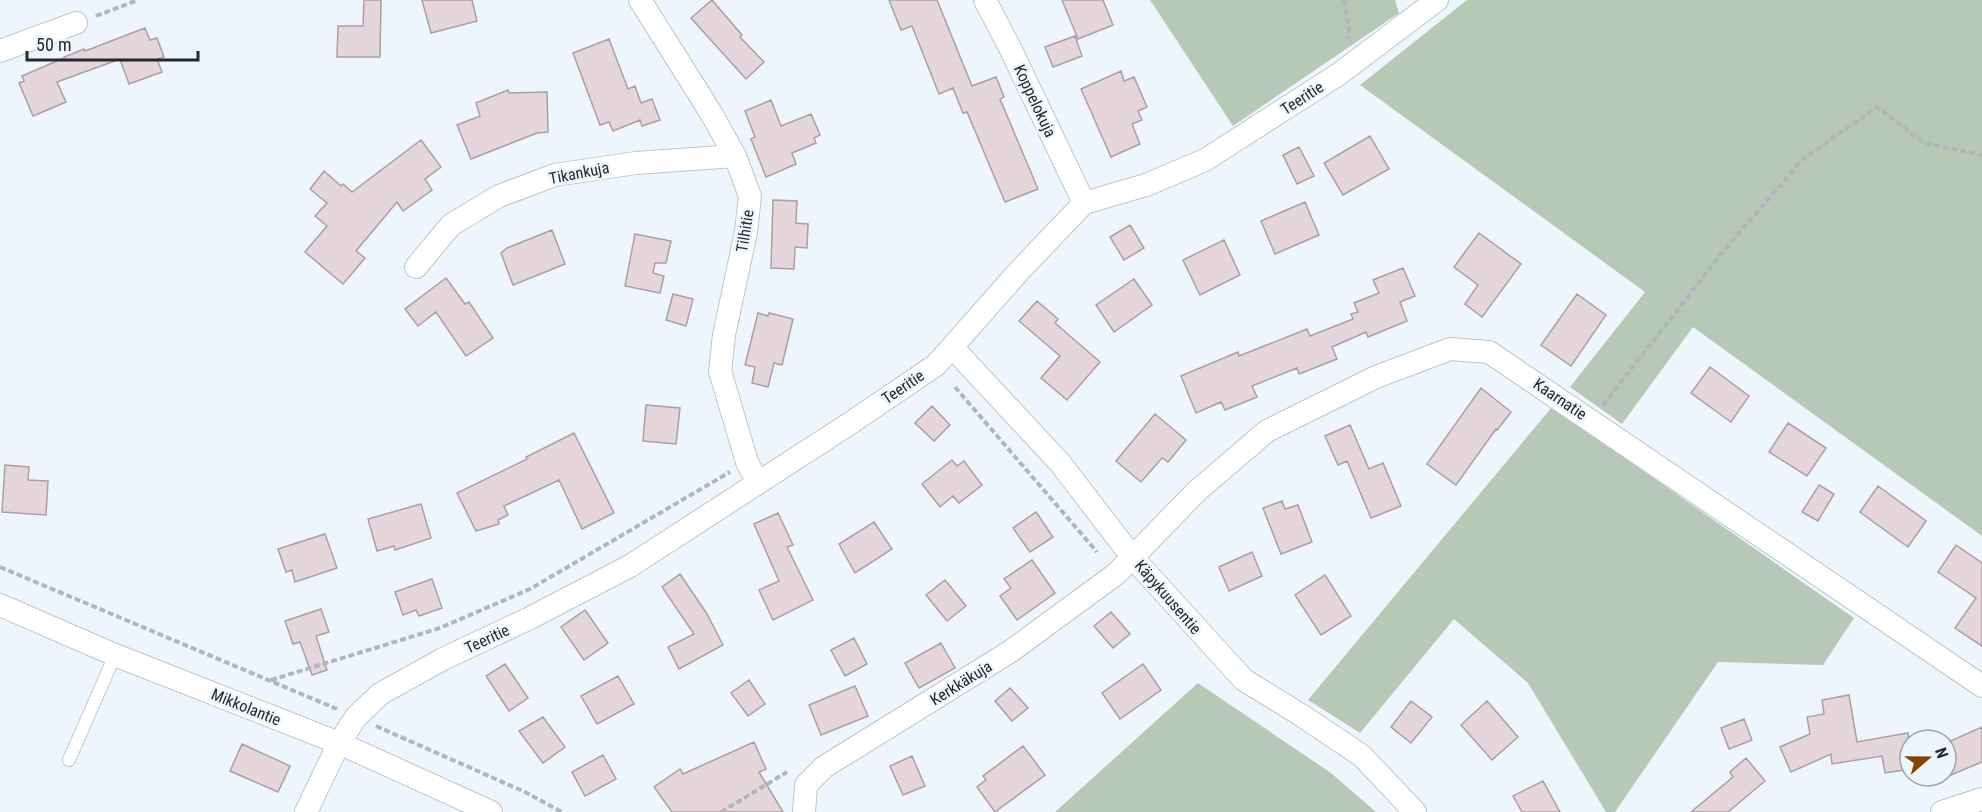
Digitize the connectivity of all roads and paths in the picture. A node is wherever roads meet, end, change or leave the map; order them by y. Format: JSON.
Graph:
{"nodes":[{"id":1,"x":138,"y":0,"type":"edge"},
{"id":2,"x":640,"y":0,"type":"edge"},
{"id":3,"x":985,"y":0,"type":"edge"},
{"id":4,"x":1344,"y":0,"type":"edge"},
{"id":5,"x":1437,"y":0,"type":"edge"},
{"id":6,"x":76,"y":23,"type":"joint"},
{"id":7,"x":0,"y":51,"type":"edge"},
{"id":8,"x":1339,"y":74,"type":"junction"},
{"id":9,"x":1982,"y":155,"type":"edge"},
{"id":10,"x":735,"y":156,"type":"junction"},
{"id":11,"x":1084,"y":203,"type":"junction"},
{"id":12,"x":416,"y":267,"type":"dead end"},
{"id":13,"x":953,"y":348,"type":"junction"},
{"id":14,"x":1592,"y":420,"type":"junction"},
{"id":15,"x":747,"y":462,"type":"junction"},
{"id":16,"x":758,"y":483,"type":"junction"},
{"id":17,"x":1133,"y":558,"type":"junction"},
{"id":18,"x":0,"y":567,"type":"edge"},
{"id":19,"x":0,"y":605,"type":"edge"},
{"id":20,"x":115,"y":655,"type":"junction"},
{"id":21,"x":272,"y":680,"type":"junction"},
{"id":22,"x":1982,"y":686,"type":"edge"},
{"id":23,"x":356,"y":717,"type":"junction"},
{"id":24,"x":339,"y":743,"type":"junction"},
{"id":25,"x":69,"y":760,"type":"dead end"},
{"id":26,"x":806,"y":785,"type":"junction"},
{"id":27,"x":1982,"y":800,"type":"edge"},
{"id":28,"x":306,"y":812,"type":"edge"},
{"id":29,"x":491,"y":812,"type":"edge"},
{"id":30,"x":562,"y":812,"type":"edge"},
{"id":31,"x":721,"y":812,"type":"edge"},
{"id":32,"x":804,"y":812,"type":"edge"},
{"id":33,"x":1415,"y":812,"type":"edge"},
{"id":34,"x":1942,"y":812,"type":"edge"}],
"edges":[{"from":1,"to":6,"type":"path"},
{"from":2,"to":10,"type":"street","name":"Tilhitie"},
{"from":3,"to":11,"type":"street","name":"Koppelokuja"},
{"from":4,"to":8,"type":"path"},
{"from":5,"to":8,"type":"street","name":"Teeritie"},
{"from":6,"to":7,"type":"street"},
{"from":8,"to":11,"type":"street","name":"Teeritie"},
{"from":9,"to":14,"type":"path"},
{"from":10,"to":12,"type":"street","name":"Tikankuja"},
{"from":10,"to":15,"type":"street","name":"Tilhitie"},
{"from":11,"to":13,"type":"street","name":"Teeritie"},
{"from":13,"to":16,"type":"street","name":"Teeritie"},
{"from":13,"to":17,"type":"street","name":"Käpykuusentie"},
{"from":14,"to":17,"type":"street","name":"Kaarnatie"},
{"from":14,"to":22,"type":"street","name":"Kaarnatie"},
{"from":15,"to":16,"type":"street","name":"Tilhitie"},
{"from":15,"to":21,"type":"path"},
{"from":16,"to":23,"type":"street","name":"Teeritie"},
{"from":17,"to":26,"type":"street","name":"Kerkkäkuja"},
{"from":17,"to":33,"type":"street","name":"Käpykuusentie"},
{"from":18,"to":21,"type":"path"},
{"from":19,"to":20,"type":"street","name":"Mikkolantie"},
{"from":20,"to":24,"type":"street","name":"Mikkolantie"},
{"from":20,"to":25,"type":"lane"},
{"from":21,"to":23,"type":"path"},
{"from":23,"to":24,"type":"street","name":"Teeritie"},
{"from":23,"to":30,"type":"path"},
{"from":24,"to":28,"type":"street","name":"Teeritie"},
{"from":24,"to":29,"type":"street","name":"Mikkolantie"},
{"from":26,"to":31,"type":"path"},
{"from":26,"to":32,"type":"street"},
{"from":27,"to":34,"type":"street"}]}
